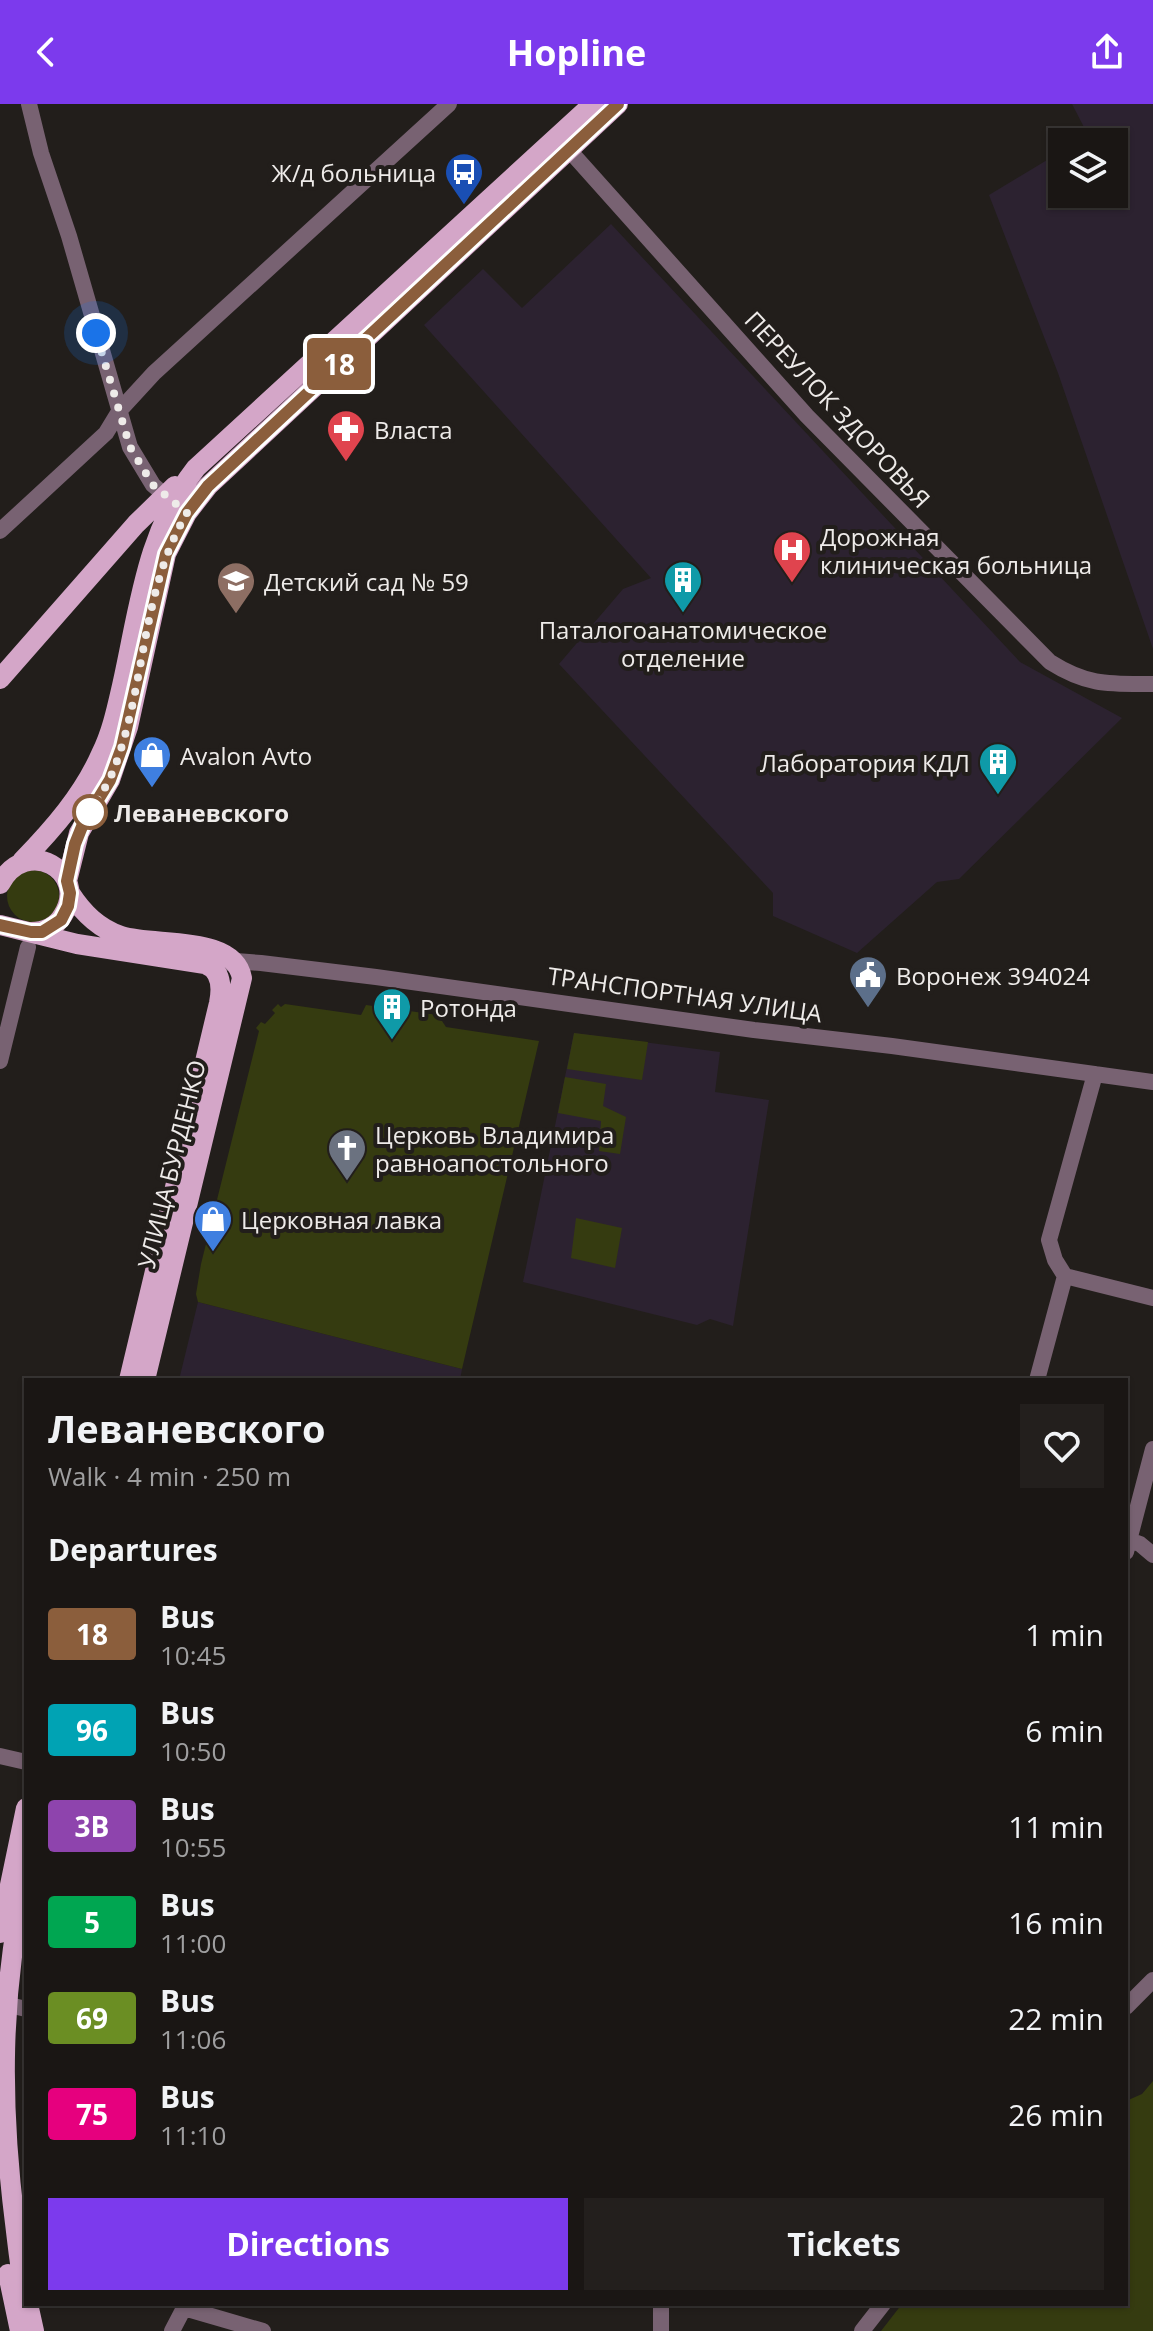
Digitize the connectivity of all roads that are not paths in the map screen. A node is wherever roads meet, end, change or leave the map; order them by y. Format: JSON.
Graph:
{"nodes":[{"id":1,"x":29,"y":104,"type":"edge"},
{"id":2,"x":449,"y":104,"type":"edge"},
{"id":3,"x":618,"y":104,"type":"edge"},
{"id":4,"x":589,"y":105,"type":"edge"},
{"id":5,"x":563,"y":143,"type":"junction"},
{"id":6,"x":120,"y":410,"type":"junction"},
{"id":7,"x":175,"y":503,"type":"junction"},
{"id":8,"x":0,"y":531,"type":"edge"},
{"id":9,"x":0,"y":679,"type":"edge"},
{"id":10,"x":1153,"y":684,"type":"edge"},
{"id":11,"x":22,"y":861,"type":"junction"},
{"id":12,"x":0,"y":882,"type":"edge"},
{"id":13,"x":68,"y":887,"type":"junction"},
{"id":14,"x":0,"y":909,"type":"edge"},
{"id":15,"x":19,"y":933,"type":"edge"},
{"id":16,"x":236,"y":961,"type":"junction"},
{"id":17,"x":211,"y":966,"type":"junction"},
{"id":18,"x":0,"y":1061,"type":"edge"},
{"id":19,"x":1095,"y":1074,"type":"junction"},
{"id":20,"x":1153,"y":1082,"type":"edge"},
{"id":21,"x":1065,"y":1276,"type":"junction"},
{"id":22,"x":1153,"y":1298,"type":"edge"},
{"id":23,"x":129,"y":1378,"type":"edge"},
{"id":24,"x":145,"y":1378,"type":"edge"},
{"id":25,"x":1038,"y":1378,"type":"edge"},
{"id":26,"x":1153,"y":1449,"type":"edge"},
{"id":27,"x":1128,"y":1546,"type":"edge"},
{"id":28,"x":1153,"y":1555,"type":"edge"},
{"id":29,"x":0,"y":1756,"type":"edge"},
{"id":30,"x":24,"y":1762,"type":"edge"},
{"id":31,"x":24,"y":1818,"type":"edge"},
{"id":32,"x":24,"y":1883,"type":"edge"},
{"id":33,"x":0,"y":1933,"type":"edge"},
{"id":34,"x":1153,"y":1980,"type":"edge"},
{"id":35,"x":5,"y":2004,"type":"junction"},
{"id":36,"x":1128,"y":2004,"type":"edge"},
{"id":37,"x":24,"y":2009,"type":"edge"},
{"id":38,"x":0,"y":2215,"type":"edge"},
{"id":39,"x":24,"y":2282,"type":"edge"},
{"id":40,"x":28,"y":2306,"type":"edge"},
{"id":41,"x":184,"y":2306,"type":"edge"},
{"id":42,"x":661,"y":2306,"type":"edge"},
{"id":43,"x":881,"y":2306,"type":"edge"},
{"id":44,"x":20,"y":2331,"type":"edge"},
{"id":45,"x":34,"y":2331,"type":"edge"},
{"id":46,"x":172,"y":2331,"type":"edge"},
{"id":47,"x":263,"y":2331,"type":"edge"},
{"id":48,"x":661,"y":2331,"type":"edge"},
{"id":49,"x":862,"y":2331,"type":"edge"}],
"edges":[{"from":1,"to":6,"type":"street"},
{"from":2,"to":6,"type":"street"},
{"from":3,"to":5,"type":"main road"},
{"from":4,"to":5,"type":"main road"},
{"from":5,"to":7,"type":"main road"},
{"from":5,"to":7,"type":"main road"},
{"from":5,"to":10,"type":"street","name":"ПЕРЕУЛОК ЗДОРОВЬЯ"},
{"from":6,"to":7,"type":"street"},
{"from":6,"to":8,"type":"street"},
{"from":7,"to":9,"type":"main road"},
{"from":7,"to":11,"type":"main road"},
{"from":7,"to":13,"type":"main road"},
{"from":11,"to":12,"type":"main road"},
{"from":11,"to":13,"type":"main road"},
{"from":13,"to":15,"type":"main road"},
{"from":13,"to":16,"type":"main road"},
{"from":14,"to":15,"type":"main road"},
{"from":15,"to":17,"type":"main road"},
{"from":15,"to":18,"type":"street"},
{"from":16,"to":17,"type":"street","name":"ТРАНСПОРТНАЯ УЛИЦА"},
{"from":16,"to":19,"type":"street","name":"ТРАНСПОРТНАЯ УЛИЦА"},
{"from":16,"to":24,"type":"main road","name":"УЛИЦА БУРДЕНКО"},
{"from":17,"to":23,"type":"main road","name":"УЛИЦА БУРДЕНКО"},
{"from":19,"to":20,"type":"street","name":"ТРАНСПОРТНАЯ УЛИЦА"},
{"from":19,"to":21,"type":"street"},
{"from":21,"to":22,"type":"street"},
{"from":21,"to":25,"type":"street"},
{"from":26,"to":27,"type":"street"},
{"from":27,"to":28,"type":"street"},
{"from":29,"to":30,"type":"street"},
{"from":31,"to":33,"type":"main road"},
{"from":32,"to":35,"type":"main road"},
{"from":34,"to":36,"type":"street"},
{"from":35,"to":37,"type":"street"},
{"from":35,"to":39,"type":"main road"},
{"from":38,"to":44,"type":"main road"},
{"from":40,"to":45,"type":"main road"},
{"from":41,"to":46,"type":"street"},
{"from":41,"to":47,"type":"street"},
{"from":42,"to":48,"type":"street"},
{"from":43,"to":49,"type":"street"}]}
